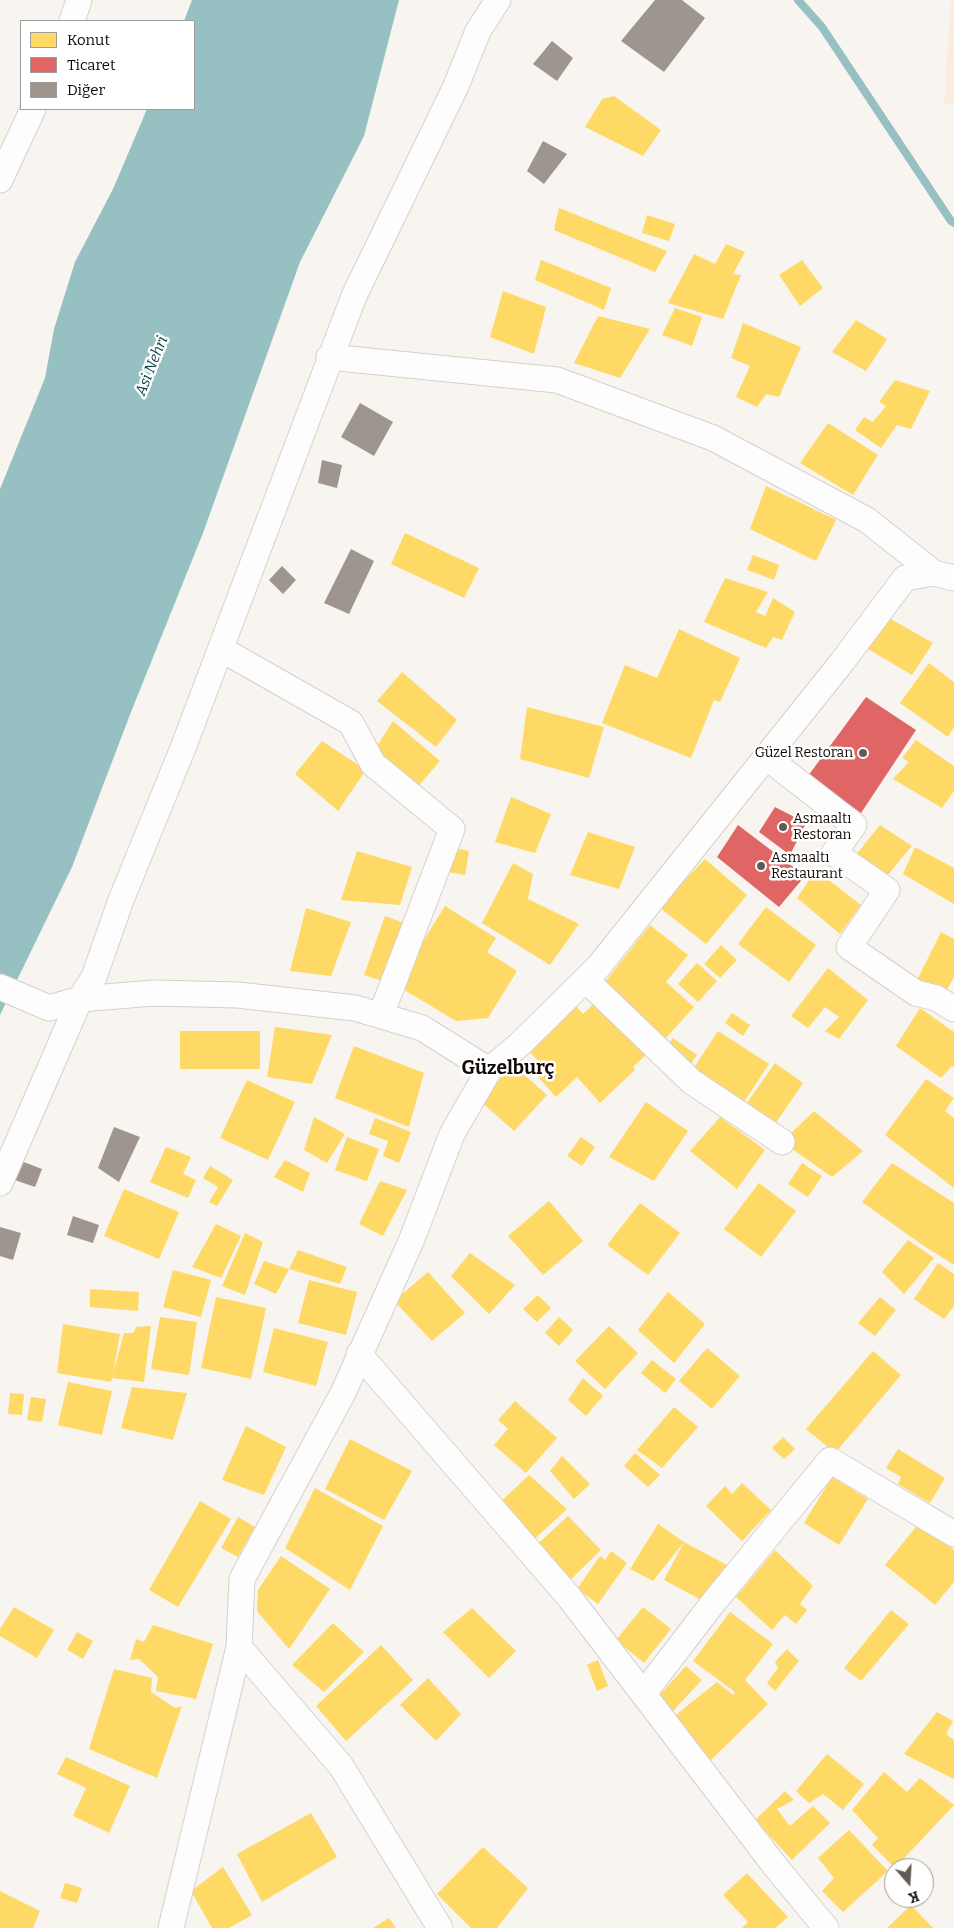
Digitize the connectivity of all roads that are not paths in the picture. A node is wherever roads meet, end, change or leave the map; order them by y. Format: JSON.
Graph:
{"nodes":[{"id":1,"x":79,"y":0,"type":"edge"},
{"id":2,"x":498,"y":0,"type":"edge"},
{"id":3,"x":72,"y":20,"type":"edge"},
{"id":4,"x":33,"y":110,"type":"edge"},
{"id":5,"x":0,"y":180,"type":"edge"},
{"id":6,"x":329,"y":357,"type":"junction"},
{"id":7,"x":944,"y":576,"type":"edge"},
{"id":8,"x":221,"y":649,"type":"junction"},
{"id":9,"x":766,"y":758,"type":"junction"},
{"id":10,"x":586,"y":980,"type":"junction"},
{"id":11,"x":0,"y":987,"type":"edge"},
{"id":12,"x":80,"y":999,"type":"junction"},
{"id":13,"x":954,"y":1009,"type":"edge"},
{"id":14,"x":381,"y":1015,"type":"junction"},
{"id":15,"x":489,"y":1070,"type":"junction"},
{"id":16,"x":782,"y":1142,"type":"dead end"},
{"id":17,"x":0,"y":1183,"type":"edge"},
{"id":18,"x":359,"y":1354,"type":"junction"},
{"id":19,"x":954,"y":1534,"type":"edge"},
{"id":20,"x":239,"y":1647,"type":"junction"},
{"id":21,"x":644,"y":1693,"type":"junction"},
{"id":22,"x":171,"y":1928,"type":"edge"},
{"id":23,"x":440,"y":1928,"type":"edge"},
{"id":24,"x":826,"y":1928,"type":"edge"}],
"edges":[{"from":1,"to":3,"type":"street"},
{"from":2,"to":6,"type":"street"},
{"from":4,"to":5,"type":"street"},
{"from":6,"to":7,"type":"street"},
{"from":6,"to":8,"type":"street"},
{"from":7,"to":9,"type":"street"},
{"from":8,"to":12,"type":"street"},
{"from":8,"to":14,"type":"street"},
{"from":9,"to":10,"type":"street"},
{"from":9,"to":13,"type":"street"},
{"from":10,"to":15,"type":"street"},
{"from":10,"to":16,"type":"street"},
{"from":11,"to":12,"type":"street"},
{"from":12,"to":14,"type":"street"},
{"from":12,"to":17,"type":"street"},
{"from":14,"to":15,"type":"street"},
{"from":15,"to":18,"type":"street"},
{"from":18,"to":20,"type":"street"},
{"from":18,"to":21,"type":"street"},
{"from":19,"to":21,"type":"street"},
{"from":20,"to":22,"type":"street"},
{"from":20,"to":23,"type":"street"},
{"from":21,"to":24,"type":"street"}]}
